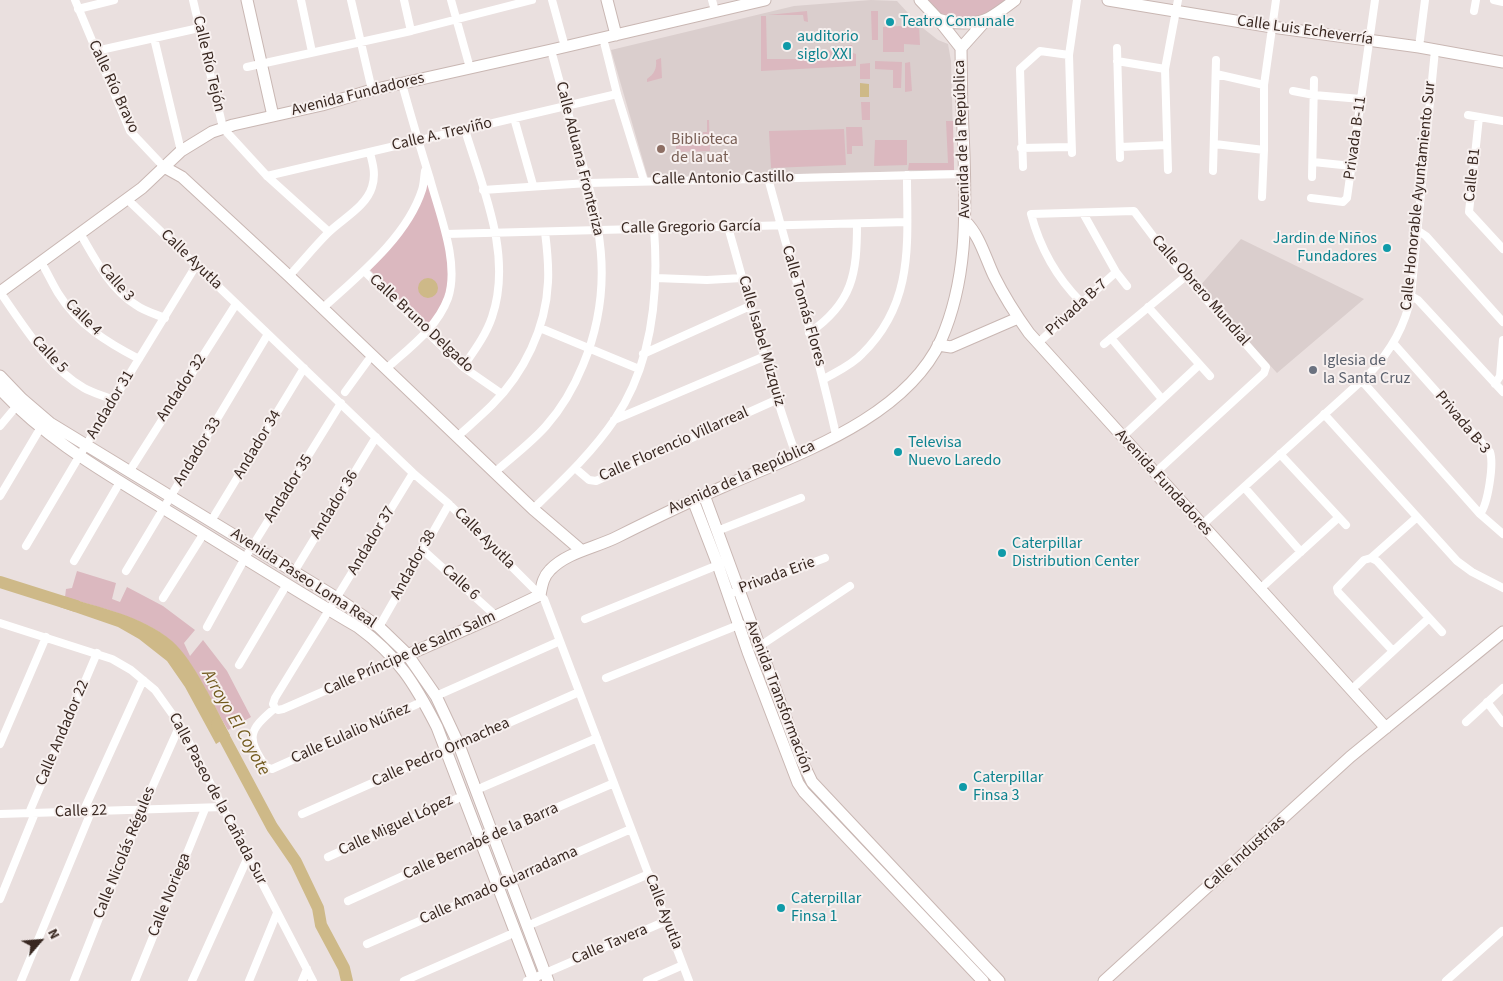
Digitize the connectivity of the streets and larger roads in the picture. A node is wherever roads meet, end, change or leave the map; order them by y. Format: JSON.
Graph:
{"nodes":[{"id":1,"x":75,"y":0,"type":"edge"},
{"id":2,"x":114,"y":0,"type":"edge"},
{"id":3,"x":193,"y":0,"type":"edge"},
{"id":4,"x":247,"y":0,"type":"edge"},
{"id":5,"x":301,"y":0,"type":"edge"},
{"id":6,"x":351,"y":0,"type":"edge"},
{"id":7,"x":404,"y":0,"type":"edge"},
{"id":8,"x":451,"y":0,"type":"edge"},
{"id":9,"x":532,"y":0,"type":"edge"},
{"id":10,"x":552,"y":0,"type":"edge"},
{"id":11,"x":607,"y":0,"type":"edge"},
{"id":12,"x":765,"y":0,"type":"edge"},
{"id":13,"x":1015,"y":0,"type":"edge"},
{"id":14,"x":1077,"y":0,"type":"edge"},
{"id":15,"x":1108,"y":0,"type":"edge"},
{"id":16,"x":1276,"y":0,"type":"edge"},
{"id":17,"x":1375,"y":0,"type":"edge"},
{"id":18,"x":1424,"y":0,"type":"edge"},
{"id":19,"x":1476,"y":0,"type":"edge"},
{"id":20,"x":1494,"y":0,"type":"edge"},
{"id":21,"x":922,"y":1,"type":"edge"},
{"id":22,"x":1503,"y":2,"type":"edge"},
{"id":23,"x":503,"y":3,"type":"edge"},
{"id":24,"x":713,"y":5,"type":"edge"},
{"id":25,"x":1177,"y":5,"type":"edge"},
{"id":26,"x":78,"y":8,"type":"junction"},
{"id":27,"x":1474,"y":11,"type":"dead end"},
{"id":28,"x":455,"y":18,"type":"junction"},
{"id":29,"x":938,"y":19,"type":"junction"},
{"id":30,"x":987,"y":19,"type":"junction"},
{"id":31,"x":1272,"y":27,"type":"junction"},
{"id":32,"x":199,"y":28,"type":"junction"},
{"id":33,"x":411,"y":31,"type":"junction"},
{"id":34,"x":616,"y":35,"type":"junction"},
{"id":35,"x":154,"y":38,"type":"junction"},
{"id":36,"x":602,"y":38,"type":"junction"},
{"id":37,"x":1369,"y":41,"type":"junction"},
{"id":38,"x":361,"y":42,"type":"junction"},
{"id":39,"x":565,"y":47,"type":"junction"},
{"id":40,"x":1419,"y":47,"type":"junction"},
{"id":41,"x":960,"y":48,"type":"junction"},
{"id":42,"x":1117,"y":48,"type":"dead end"},
{"id":43,"x":551,"y":50,"type":"junction"},
{"id":44,"x":1435,"y":50,"type":"junction"},
{"id":45,"x":96,"y":51,"type":"junction"},
{"id":46,"x":312,"y":52,"type":"junction"},
{"id":47,"x":1068,"y":55,"type":"junction"},
{"id":48,"x":1216,"y":60,"type":"dead end"},
{"id":49,"x":1117,"y":61,"type":"junction"},
{"id":50,"x":1503,"y":62,"type":"edge"},
{"id":51,"x":262,"y":63,"type":"junction"},
{"id":52,"x":247,"y":67,"type":"dead end"},
{"id":53,"x":470,"y":68,"type":"junction"},
{"id":54,"x":1166,"y":69,"type":"junction"},
{"id":55,"x":1216,"y":74,"type":"junction"},
{"id":56,"x":1314,"y":80,"type":"dead end"},
{"id":57,"x":402,"y":84,"type":"junction"},
{"id":58,"x":1264,"y":85,"type":"junction"},
{"id":59,"x":372,"y":90,"type":"junction"},
{"id":60,"x":1293,"y":91,"type":"dead end"},
{"id":61,"x":617,"y":94,"type":"junction"},
{"id":62,"x":1314,"y":95,"type":"junction"},
{"id":63,"x":1361,"y":98,"type":"junction"},
{"id":64,"x":566,"y":106,"type":"junction"},
{"id":65,"x":1468,"y":115,"type":"dead end"},
{"id":66,"x":273,"y":116,"type":"junction"},
{"id":67,"x":1479,"y":117,"type":"junction"},
{"id":68,"x":514,"y":118,"type":"junction"},
{"id":69,"x":1503,"y":121,"type":"edge"},
{"id":70,"x":223,"y":128,"type":"junction"},
{"id":71,"x":465,"y":130,"type":"junction"},
{"id":72,"x":418,"y":141,"type":"junction"},
{"id":73,"x":1215,"y":144,"type":"junction"},
{"id":74,"x":1167,"y":145,"type":"junction"},
{"id":75,"x":1120,"y":147,"type":"junction"},
{"id":76,"x":1022,"y":148,"type":"junction"},
{"id":77,"x":1264,"y":150,"type":"junction"},
{"id":78,"x":181,"y":152,"type":"junction"},
{"id":79,"x":370,"y":152,"type":"junction"},
{"id":80,"x":1120,"y":158,"type":"dead end"},
{"id":81,"x":1313,"y":162,"type":"junction"},
{"id":82,"x":426,"y":166,"type":"junction"},
{"id":83,"x":1352,"y":166,"type":"junction"},
{"id":84,"x":164,"y":167,"type":"junction"},
{"id":85,"x":1022,"y":168,"type":"dead end"},
{"id":86,"x":1168,"y":170,"type":"dead end"},
{"id":87,"x":1213,"y":171,"type":"dead end"},
{"id":88,"x":907,"y":174,"type":"junction"},
{"id":89,"x":964,"y":174,"type":"junction"},
{"id":90,"x":267,"y":176,"type":"junction"},
{"id":91,"x":1312,"y":177,"type":"dead end"},
{"id":92,"x":768,"y":178,"type":"junction"},
{"id":93,"x":644,"y":181,"type":"junction"},
{"id":94,"x":588,"y":182,"type":"junction"},
{"id":95,"x":532,"y":185,"type":"junction"},
{"id":96,"x":483,"y":190,"type":"junction"},
{"id":97,"x":1262,"y":197,"type":"dead end"},
{"id":98,"x":127,"y":198,"type":"junction"},
{"id":99,"x":1311,"y":198,"type":"dead end"},
{"id":100,"x":1083,"y":213,"type":"junction"},
{"id":101,"x":965,"y":221,"type":"junction"},
{"id":102,"x":907,"y":222,"type":"junction"},
{"id":103,"x":857,"y":224,"type":"junction"},
{"id":104,"x":780,"y":226,"type":"junction"},
{"id":105,"x":728,"y":227,"type":"junction"},
{"id":106,"x":654,"y":229,"type":"junction"},
{"id":107,"x":1417,"y":230,"type":"junction"},
{"id":108,"x":599,"y":231,"type":"junction"},
{"id":109,"x":329,"y":232,"type":"junction"},
{"id":110,"x":545,"y":232,"type":"junction"},
{"id":111,"x":496,"y":233,"type":"junction"},
{"id":112,"x":80,"y":234,"type":"junction"},
{"id":113,"x":446,"y":234,"type":"junction"},
{"id":114,"x":1503,"y":249,"type":"edge"},
{"id":115,"x":41,"y":262,"type":"junction"},
{"id":116,"x":197,"y":264,"type":"junction"},
{"id":117,"x":364,"y":271,"type":"junction"},
{"id":118,"x":1116,"y":272,"type":"junction"},
{"id":119,"x":289,"y":276,"type":"junction"},
{"id":120,"x":1186,"y":276,"type":"junction"},
{"id":121,"x":656,"y":278,"type":"junction"},
{"id":122,"x":742,"y":278,"type":"junction"},
{"id":123,"x":1127,"y":286,"type":"dead end"},
{"id":124,"x":0,"y":292,"type":"edge"},
{"id":125,"x":1411,"y":296,"type":"junction"},
{"id":126,"x":1082,"y":302,"type":"junction"},
{"id":127,"x":236,"y":304,"type":"junction"},
{"id":128,"x":750,"y":306,"type":"junction"},
{"id":129,"x":1148,"y":307,"type":"junction"},
{"id":130,"x":323,"y":308,"type":"junction"},
{"id":131,"x":165,"y":318,"type":"junction"},
{"id":132,"x":1018,"y":318,"type":"junction"},
{"id":133,"x":1503,"y":322,"type":"edge"},
{"id":134,"x":540,"y":328,"type":"junction"},
{"id":135,"x":426,"y":331,"type":"junction"},
{"id":136,"x":809,"y":333,"type":"junction"},
{"id":137,"x":268,"y":334,"type":"junction"},
{"id":138,"x":1111,"y":338,"type":"junction"},
{"id":139,"x":1503,"y":340,"type":"edge"},
{"id":140,"x":1038,"y":343,"type":"junction"},
{"id":141,"x":1104,"y":344,"type":"dead end"},
{"id":142,"x":1394,"y":344,"type":"junction"},
{"id":143,"x":938,"y":346,"type":"junction"},
{"id":144,"x":590,"y":350,"type":"junction"},
{"id":145,"x":643,"y":354,"type":"junction"},
{"id":146,"x":372,"y":355,"type":"junction"},
{"id":147,"x":763,"y":357,"type":"junction"},
{"id":148,"x":139,"y":359,"type":"junction"},
{"id":149,"x":1199,"y":365,"type":"junction"},
{"id":150,"x":464,"y":366,"type":"junction"},
{"id":151,"x":304,"y":368,"type":"junction"},
{"id":152,"x":386,"y":369,"type":"junction"},
{"id":153,"x":639,"y":369,"type":"junction"},
{"id":154,"x":1210,"y":376,"type":"dead end"},
{"id":155,"x":824,"y":379,"type":"junction"},
{"id":156,"x":1362,"y":381,"type":"junction"},
{"id":157,"x":1495,"y":384,"type":"junction"},
{"id":158,"x":2,"y":385,"type":"edge"},
{"id":159,"x":345,"y":392,"type":"dead end"},
{"id":160,"x":1503,"y":392,"type":"edge"},
{"id":161,"x":502,"y":394,"type":"junction"},
{"id":162,"x":1162,"y":399,"type":"junction"},
{"id":163,"x":113,"y":400,"type":"junction"},
{"id":164,"x":776,"y":400,"type":"junction"},
{"id":165,"x":19,"y":403,"type":"junction"},
{"id":166,"x":341,"y":403,"type":"junction"},
{"id":167,"x":1324,"y":414,"type":"junction"},
{"id":168,"x":614,"y":420,"type":"junction"},
{"id":169,"x":0,"y":426,"type":"edge"},
{"id":170,"x":41,"y":427,"type":"junction"},
{"id":171,"x":836,"y":435,"type":"junction"},
{"id":172,"x":458,"y":436,"type":"junction"},
{"id":173,"x":376,"y":437,"type":"junction"},
{"id":174,"x":1122,"y":437,"type":"junction"},
{"id":175,"x":87,"y":444,"type":"junction"},
{"id":176,"x":796,"y":454,"type":"junction"},
{"id":177,"x":1280,"y":454,"type":"junction"},
{"id":178,"x":80,"y":455,"type":"junction"},
{"id":179,"x":575,"y":468,"type":"junction"},
{"id":180,"x":129,"y":472,"type":"junction"},
{"id":181,"x":495,"y":472,"type":"junction"},
{"id":182,"x":413,"y":473,"type":"junction"},
{"id":183,"x":1155,"y":473,"type":"junction"},
{"id":184,"x":120,"y":482,"type":"junction"},
{"id":185,"x":1244,"y":487,"type":"junction"},
{"id":186,"x":0,"y":496,"type":"edge"},
{"id":187,"x":171,"y":497,"type":"junction"},
{"id":188,"x":698,"y":497,"type":"junction"},
{"id":189,"x":801,"y":498,"type":"dead end"},
{"id":190,"x":449,"y":504,"type":"junction"},
{"id":191,"x":164,"y":509,"type":"junction"},
{"id":192,"x":533,"y":509,"type":"junction"},
{"id":193,"x":1480,"y":514,"type":"junction"},
{"id":194,"x":1338,"y":518,"type":"junction"},
{"id":195,"x":1416,"y":518,"type":"junction"},
{"id":196,"x":211,"y":521,"type":"junction"},
{"id":197,"x":1202,"y":525,"type":"junction"},
{"id":198,"x":1346,"y":525,"type":"dead end"},
{"id":199,"x":717,"y":532,"type":"junction"},
{"id":200,"x":204,"y":533,"type":"junction"},
{"id":201,"x":1503,"y":534,"type":"edge"},
{"id":202,"x":26,"y":546,"type":"dead end"},
{"id":203,"x":253,"y":546,"type":"junction"},
{"id":204,"x":423,"y":550,"type":"junction"},
{"id":205,"x":582,"y":551,"type":"junction"},
{"id":206,"x":1301,"y":552,"type":"junction"},
{"id":207,"x":245,"y":558,"type":"junction"},
{"id":208,"x":825,"y":558,"type":"dead end"},
{"id":209,"x":1371,"y":558,"type":"junction"},
{"id":210,"x":74,"y":561,"type":"dead end"},
{"id":211,"x":718,"y":565,"type":"junction"},
{"id":212,"x":126,"y":570,"type":"dead end"},
{"id":213,"x":294,"y":572,"type":"junction"},
{"id":214,"x":287,"y":584,"type":"junction"},
{"id":215,"x":850,"y":586,"type":"dead end"},
{"id":216,"x":1503,"y":588,"type":"edge"},
{"id":217,"x":1260,"y":589,"type":"junction"},
{"id":218,"x":733,"y":592,"type":"junction"},
{"id":219,"x":540,"y":595,"type":"junction"},
{"id":220,"x":163,"y":598,"type":"dead end"},
{"id":221,"x":337,"y":598,"type":"junction"},
{"id":222,"x":329,"y":610,"type":"junction"},
{"id":223,"x":496,"y":616,"type":"junction"},
{"id":224,"x":1429,"y":618,"type":"junction"},
{"id":225,"x":585,"y":619,"type":"dead end"},
{"id":226,"x":0,"y":623,"type":"edge"},
{"id":227,"x":744,"y":623,"type":"junction"},
{"id":228,"x":206,"y":627,"type":"dead end"},
{"id":229,"x":379,"y":627,"type":"junction"},
{"id":230,"x":1442,"y":632,"type":"dead end"},
{"id":231,"x":1503,"y":632,"type":"edge"},
{"id":232,"x":46,"y":637,"type":"junction"},
{"id":233,"x":560,"y":641,"type":"junction"},
{"id":234,"x":754,"y":650,"type":"junction"},
{"id":235,"x":1393,"y":651,"type":"junction"},
{"id":236,"x":97,"y":653,"type":"junction"},
{"id":237,"x":408,"y":654,"type":"junction"},
{"id":238,"x":396,"y":660,"type":"junction"},
{"id":239,"x":239,"y":665,"type":"dead end"},
{"id":240,"x":767,"y":668,"type":"junction"},
{"id":241,"x":757,"y":674,"type":"junction"},
{"id":242,"x":606,"y":678,"type":"dead end"},
{"id":243,"x":143,"y":680,"type":"junction"},
{"id":244,"x":1503,"y":688,"type":"edge"},
{"id":245,"x":769,"y":689,"type":"junction"},
{"id":246,"x":1351,"y":690,"type":"junction"},
{"id":247,"x":579,"y":692,"type":"junction"},
{"id":248,"x":436,"y":696,"type":"junction"},
{"id":249,"x":424,"y":702,"type":"junction"},
{"id":250,"x":1487,"y":702,"type":"junction"},
{"id":251,"x":276,"y":709,"type":"junction"},
{"id":252,"x":1466,"y":722,"type":"dead end"},
{"id":253,"x":1503,"y":723,"type":"edge"},
{"id":254,"x":180,"y":725,"type":"junction"},
{"id":255,"x":1386,"y":728,"type":"junction"},
{"id":256,"x":597,"y":738,"type":"junction"},
{"id":257,"x":0,"y":744,"type":"edge"},
{"id":258,"x":459,"y":745,"type":"junction"},
{"id":259,"x":446,"y":750,"type":"junction"},
{"id":260,"x":614,"y":783,"type":"junction"},
{"id":261,"x":476,"y":790,"type":"junction"},
{"id":262,"x":463,"y":796,"type":"junction"},
{"id":263,"x":223,"y":807,"type":"junction"},
{"id":264,"x":205,"y":809,"type":"junction"},
{"id":265,"x":142,"y":810,"type":"junction"},
{"id":266,"x":83,"y":812,"type":"junction"},
{"id":267,"x":91,"y":812,"type":"junction"},
{"id":268,"x":32,"y":813,"type":"junction"},
{"id":269,"x":0,"y":814,"type":"edge"},
{"id":270,"x":302,"y":814,"type":"dead end"},
{"id":271,"x":631,"y":828,"type":"junction"},
{"id":272,"x":493,"y":835,"type":"junction"},
{"id":273,"x":481,"y":841,"type":"junction"},
{"id":274,"x":248,"y":856,"type":"junction"},
{"id":275,"x":328,"y":857,"type":"dead end"},
{"id":276,"x":648,"y":874,"type":"junction"},
{"id":277,"x":510,"y":881,"type":"junction"},
{"id":278,"x":498,"y":886,"type":"junction"},
{"id":279,"x":0,"y":899,"type":"edge"},
{"id":280,"x":348,"y":901,"type":"dead end"},
{"id":281,"x":277,"y":913,"type":"junction"},
{"id":282,"x":666,"y":921,"type":"junction"},
{"id":283,"x":527,"y":926,"type":"junction"},
{"id":284,"x":1502,"y":931,"type":"dead end"},
{"id":285,"x":516,"y":932,"type":"junction"},
{"id":286,"x":368,"y":944,"type":"dead end"},
{"id":287,"x":964,"y":953,"type":"junction"},
{"id":288,"x":683,"y":965,"type":"junction"},
{"id":289,"x":307,"y":969,"type":"junction"},
{"id":290,"x":546,"y":977,"type":"edge"},
{"id":291,"x":531,"y":980,"type":"edge"},
{"id":292,"x":21,"y":981,"type":"edge"},
{"id":293,"x":74,"y":981,"type":"edge"},
{"id":294,"x":135,"y":981,"type":"edge"},
{"id":295,"x":192,"y":981,"type":"edge"},
{"id":296,"x":249,"y":981,"type":"edge"},
{"id":297,"x":302,"y":981,"type":"edge"},
{"id":298,"x":313,"y":981,"type":"edge"},
{"id":299,"x":404,"y":981,"type":"edge"},
{"id":300,"x":647,"y":981,"type":"edge"},
{"id":301,"x":689,"y":981,"type":"edge"},
{"id":302,"x":983,"y":981,"type":"edge"},
{"id":303,"x":999,"y":981,"type":"edge"},
{"id":304,"x":1104,"y":981,"type":"edge"},
{"id":305,"x":1446,"y":981,"type":"edge"}],
"edges":[{"from":1,"to":26,"type":"street","name":"Calle Río Bravo"},
{"from":2,"to":26,"type":"street"},
{"from":3,"to":32,"type":"street","name":"Calle Río Tejón"},
{"from":4,"to":51,"type":"street"},
{"from":5,"to":46,"type":"street"},
{"from":6,"to":38,"type":"street"},
{"from":7,"to":33,"type":"street"},
{"from":8,"to":28,"type":"street"},
{"from":9,"to":23,"type":"street"},
{"from":10,"to":39,"type":"street"},
{"from":11,"to":34,"type":"street"},
{"from":12,"to":24,"type":"street","name":"Avenida Fundadores"},
{"from":13,"to":30,"type":"street"},
{"from":14,"to":47,"type":"street"},
{"from":15,"to":25,"type":"street","name":"Calle Luis Echeverría"},
{"from":16,"to":31,"type":"street"},
{"from":17,"to":37,"type":"street","name":"Privada B-11"},
{"from":18,"to":40,"type":"street"},
{"from":19,"to":27,"type":"street"},
{"from":20,"to":22,"type":"street"},
{"from":21,"to":29,"type":"street"},
{"from":23,"to":28,"type":"street"},
{"from":24,"to":34,"type":"street","name":"Avenida Fundadores"},
{"from":25,"to":31,"type":"street","name":"Calle Luis Echeverría"},
{"from":25,"to":54,"type":"street"},
{"from":26,"to":45,"type":"street","name":"Calle Río Bravo"},
{"from":28,"to":33,"type":"street"},
{"from":28,"to":53,"type":"street"},
{"from":29,"to":30,"type":"street"},
{"from":29,"to":41,"type":"street"},
{"from":30,"to":41,"type":"street"},
{"from":31,"to":37,"type":"street","name":"Calle Luis Echeverría"},
{"from":31,"to":58,"type":"street"},
{"from":32,"to":35,"type":"street"},
{"from":32,"to":70,"type":"street","name":"Calle Río Tejón"},
{"from":33,"to":38,"type":"street"},
{"from":34,"to":36,"type":"street","name":"Avenida Fundadores"},
{"from":35,"to":45,"type":"street"},
{"from":35,"to":78,"type":"street"},
{"from":36,"to":39,"type":"street","name":"Avenida Fundadores"},
{"from":36,"to":61,"type":"street"},
{"from":37,"to":40,"type":"street","name":"Calle Luis Echeverría"},
{"from":37,"to":63,"type":"street","name":"Privada B-11"},
{"from":38,"to":46,"type":"street"},
{"from":38,"to":59,"type":"street"},
{"from":39,"to":43,"type":"street","name":"Avenida Fundadores"},
{"from":40,"to":44,"type":"street","name":"Calle Luis Echeverría"},
{"from":41,"to":89,"type":"street","name":"Avenida de la República"},
{"from":42,"to":49,"type":"street"},
{"from":43,"to":53,"type":"street","name":"Avenida Fundadores"},
{"from":43,"to":64,"type":"street","name":"Calle Aduana Fronteriza"},
{"from":44,"to":50,"type":"street","name":"Calle Luis Echeverría"},
{"from":44,"to":107,"type":"street","name":"Calle Honorable Ayuntamiento Sur"},
{"from":45,"to":84,"type":"street","name":"Calle Río Bravo"},
{"from":46,"to":51,"type":"street"},
{"from":47,"to":76,"type":"street"},
{"from":47,"to":76,"type":"street"},
{"from":48,"to":55,"type":"street"},
{"from":49,"to":54,"type":"street"},
{"from":49,"to":75,"type":"street"},
{"from":51,"to":52,"type":"street"},
{"from":51,"to":66,"type":"street"},
{"from":53,"to":57,"type":"street","name":"Avenida Fundadores"},
{"from":54,"to":74,"type":"street"},
{"from":55,"to":58,"type":"street"},
{"from":55,"to":73,"type":"street"},
{"from":56,"to":62,"type":"street"},
{"from":57,"to":59,"type":"street","name":"Avenida Fundadores"},
{"from":57,"to":72,"type":"street"},
{"from":58,"to":77,"type":"street"},
{"from":59,"to":66,"type":"street","name":"Avenida Fundadores"},
{"from":60,"to":62,"type":"street"},
{"from":61,"to":64,"type":"street","name":"Calle A. Treviño"},
{"from":61,"to":93,"type":"street"},
{"from":62,"to":63,"type":"street"},
{"from":62,"to":81,"type":"street"},
{"from":63,"to":83,"type":"street","name":"Privada B-11"},
{"from":64,"to":68,"type":"street","name":"Calle A. Treviño"},
{"from":64,"to":94,"type":"street","name":"Calle Aduana Fronteriza"},
{"from":65,"to":67,"type":"street"},
{"from":66,"to":70,"type":"street","name":"Avenida Fundadores"},
{"from":67,"to":69,"type":"street"},
{"from":67,"to":114,"type":"street","name":"Calle B1"},
{"from":68,"to":71,"type":"street","name":"Calle A. Treviño"},
{"from":68,"to":95,"type":"street"},
{"from":70,"to":78,"type":"street","name":"Avenida Fundadores"},
{"from":70,"to":90,"type":"street"},
{"from":71,"to":72,"type":"street","name":"Calle A. Treviño"},
{"from":71,"to":96,"type":"street"},
{"from":72,"to":79,"type":"street","name":"Calle A. Treviño"},
{"from":72,"to":82,"type":"street"},
{"from":73,"to":77,"type":"street"},
{"from":73,"to":87,"type":"street"},
{"from":74,"to":75,"type":"street"},
{"from":74,"to":86,"type":"street"},
{"from":75,"to":80,"type":"street"},
{"from":76,"to":85,"type":"street"},
{"from":77,"to":97,"type":"street"},
{"from":78,"to":84,"type":"street","name":"Avenida Fundadores"},
{"from":79,"to":90,"type":"street","name":"Calle A. Treviño"},
{"from":79,"to":109,"type":"street"},
{"from":81,"to":83,"type":"street"},
{"from":81,"to":91,"type":"street"},
{"from":82,"to":113,"type":"street"},
{"from":82,"to":117,"type":"street"},
{"from":83,"to":99,"type":"street","name":"Privada B-11"},
{"from":84,"to":98,"type":"street","name":"Avenida Fundadores"},
{"from":84,"to":119,"type":"street"},
{"from":88,"to":89,"type":"street","name":"Calle Antonio Castillo"},
{"from":88,"to":92,"type":"street","name":"Calle Antonio Castillo"},
{"from":88,"to":102,"type":"street"},
{"from":89,"to":101,"type":"street","name":"Avenida de la República"},
{"from":90,"to":109,"type":"street"},
{"from":92,"to":93,"type":"street","name":"Calle Antonio Castillo"},
{"from":92,"to":104,"type":"street","name":"Calle Tomás Flores"},
{"from":93,"to":94,"type":"street","name":"Calle Antonio Castillo"},
{"from":94,"to":95,"type":"street","name":"Calle Antonio Castillo"},
{"from":94,"to":108,"type":"street","name":"Calle Aduana Fronteriza"},
{"from":95,"to":96,"type":"street","name":"Calle Antonio Castillo"},
{"from":96,"to":111,"type":"street"},
{"from":98,"to":112,"type":"street","name":"Avenida Fundadores"},
{"from":98,"to":116,"type":"street","name":"Calle Ayutla"},
{"from":100,"to":118,"type":"street"},
{"from":100,"to":120,"type":"street","name":"Calle Obrero Mundial"},
{"from":100,"to":126,"type":"street"},
{"from":101,"to":132,"type":"street","name":"Avenida Fundadores"},
{"from":101,"to":143,"type":"street","name":"Avenida de la República"},
{"from":102,"to":103,"type":"street","name":"Calle Gregorio García"},
{"from":102,"to":155,"type":"street"},
{"from":103,"to":104,"type":"street","name":"Calle Gregorio García"},
{"from":103,"to":136,"type":"street"},
{"from":104,"to":105,"type":"street","name":"Calle Gregorio García"},
{"from":104,"to":136,"type":"street","name":"Calle Tomás Flores"},
{"from":105,"to":106,"type":"street","name":"Calle Gregorio García"},
{"from":105,"to":122,"type":"street","name":"Calle Isabel Múzquiz"},
{"from":106,"to":108,"type":"street","name":"Calle Gregorio García"},
{"from":106,"to":121,"type":"street"},
{"from":107,"to":125,"type":"street","name":"Calle Honorable Ayuntamiento Sur"},
{"from":107,"to":133,"type":"street"},
{"from":108,"to":110,"type":"street","name":"Calle Gregorio García"},
{"from":108,"to":144,"type":"street","name":"Calle Aduana Fronteriza"},
{"from":109,"to":119,"type":"street"},
{"from":110,"to":111,"type":"street","name":"Calle Gregorio García"},
{"from":110,"to":134,"type":"street"},
{"from":111,"to":113,"type":"street","name":"Calle Gregorio García"},
{"from":111,"to":150,"type":"street"},
{"from":112,"to":115,"type":"street","name":"Avenida Fundadores"},
{"from":112,"to":131,"type":"street","name":"Calle 3"},
{"from":113,"to":135,"type":"street"},
{"from":115,"to":124,"type":"street","name":"Avenida Fundadores"},
{"from":115,"to":148,"type":"street","name":"Calle 4"},
{"from":116,"to":127,"type":"street","name":"Calle Ayutla"},
{"from":116,"to":131,"type":"street","name":"Andador 31"},
{"from":117,"to":130,"type":"street"},
{"from":117,"to":135,"type":"street","name":"Calle Bruno Delgado"},
{"from":118,"to":123,"type":"street"},
{"from":118,"to":126,"type":"street","name":"Privada B-7"},
{"from":119,"to":130,"type":"street"},
{"from":120,"to":129,"type":"street"},
{"from":120,"to":183,"type":"street","name":"Calle Obrero Mundial"},
{"from":121,"to":122,"type":"street"},
{"from":121,"to":145,"type":"street"},
{"from":122,"to":128,"type":"street","name":"Calle Isabel Múzquiz"},
{"from":124,"to":163,"type":"street","name":"Calle 5"},
{"from":125,"to":142,"type":"street","name":"Calle Honorable Ayuntamiento Sur"},
{"from":125,"to":157,"type":"street"},
{"from":126,"to":140,"type":"street","name":"Privada B-7"},
{"from":127,"to":137,"type":"street","name":"Calle Ayutla"},
{"from":127,"to":180,"type":"street","name":"Andador 32"},
{"from":128,"to":145,"type":"street"},
{"from":128,"to":147,"type":"street","name":"Calle Isabel Múzquiz"},
{"from":129,"to":138,"type":"street"},
{"from":129,"to":149,"type":"street"},
{"from":130,"to":146,"type":"street"},
{"from":131,"to":148,"type":"street","name":"Andador 31"},
{"from":132,"to":140,"type":"street","name":"Avenida Fundadores"},
{"from":132,"to":143,"type":"street"},
{"from":134,"to":144,"type":"street"},
{"from":134,"to":161,"type":"street"},
{"from":135,"to":150,"type":"street","name":"Calle Bruno Delgado"},
{"from":135,"to":152,"type":"street"},
{"from":136,"to":155,"type":"street","name":"Calle Tomás Flores"},
{"from":137,"to":151,"type":"street","name":"Calle Ayutla"},
{"from":137,"to":187,"type":"street","name":"Andador 33"},
{"from":138,"to":141,"type":"street"},
{"from":138,"to":162,"type":"street"},
{"from":139,"to":157,"type":"street"},
{"from":140,"to":174,"type":"street","name":"Avenida Fundadores"},
{"from":142,"to":156,"type":"street","name":"Calle Honorable Ayuntamiento Sur"},
{"from":142,"to":193,"type":"street","name":"Privada B-3"},
{"from":143,"to":171,"type":"street","name":"Avenida de la República"},
{"from":144,"to":153,"type":"street"},
{"from":144,"to":181,"type":"street","name":"Calle Aduana Fronteriza"},
{"from":145,"to":153,"type":"street"},
{"from":146,"to":152,"type":"street"},
{"from":146,"to":159,"type":"street"},
{"from":147,"to":164,"type":"street","name":"Calle Isabel Múzquiz"},
{"from":147,"to":168,"type":"street"},
{"from":148,"to":163,"type":"street","name":"Andador 31"},
{"from":149,"to":154,"type":"street"},
{"from":149,"to":162,"type":"street"},
{"from":150,"to":161,"type":"street","name":"Calle Bruno Delgado"},
{"from":151,"to":166,"type":"street","name":"Calle Ayutla"},
{"from":151,"to":196,"type":"street","name":"Andador 34"},
{"from":152,"to":172,"type":"street"},
{"from":153,"to":168,"type":"street"},
{"from":155,"to":171,"type":"street","name":"Calle Tomás Flores"},
{"from":156,"to":167,"type":"street","name":"Calle Honorable Ayuntamiento Sur"},
{"from":156,"to":193,"type":"street"},
{"from":157,"to":160,"type":"street"},
{"from":158,"to":165,"type":"street","name":"Avenida Paseo Loma Real"},
{"from":161,"to":172,"type":"street"},
{"from":162,"to":174,"type":"street"},
{"from":163,"to":175,"type":"street","name":"Andador 31"},
{"from":164,"to":176,"type":"street","name":"Calle Isabel Múzquiz"},
{"from":164,"to":179,"type":"street","name":"Calle Florencio Villarreal"},
{"from":165,"to":169,"type":"street"},
{"from":165,"to":170,"type":"street","name":"Avenida Paseo Loma Real"},
{"from":165,"to":175,"type":"street","name":"Avenida Paseo Loma Real"},
{"from":166,"to":173,"type":"street","name":"Calle Ayutla"},
{"from":166,"to":203,"type":"street","name":"Andador 35"},
{"from":167,"to":177,"type":"street","name":"Calle Honorable Ayuntamiento Sur"},
{"from":167,"to":195,"type":"street"},
{"from":168,"to":179,"type":"street"},
{"from":170,"to":178,"type":"street","name":"Avenida Paseo Loma Real"},
{"from":170,"to":186,"type":"street"},
{"from":171,"to":176,"type":"street","name":"Avenida de la República"},
{"from":172,"to":181,"type":"street"},
{"from":173,"to":182,"type":"street","name":"Calle Ayutla"},
{"from":173,"to":213,"type":"street","name":"Andador 36"},
{"from":174,"to":183,"type":"street","name":"Avenida Fundadores"},
{"from":175,"to":178,"type":"street","name":"Andador 31"},
{"from":175,"to":180,"type":"street","name":"Avenida Paseo Loma Real"},
{"from":176,"to":188,"type":"street","name":"Avenida de la República"},
{"from":177,"to":185,"type":"street","name":"Calle Honorable Ayuntamiento Sur"},
{"from":177,"to":194,"type":"street"},
{"from":178,"to":184,"type":"street","name":"Avenida Paseo Loma Real"},
{"from":178,"to":202,"type":"street","name":"Andador 31"},
{"from":179,"to":192,"type":"street"},
{"from":180,"to":187,"type":"street","name":"Avenida Paseo Loma Real"},
{"from":181,"to":192,"type":"street"},
{"from":182,"to":190,"type":"street","name":"Calle Ayutla"},
{"from":182,"to":221,"type":"street","name":"Andador 37"},
{"from":183,"to":197,"type":"street","name":"Avenida Fundadores"},
{"from":184,"to":191,"type":"street","name":"Avenida Paseo Loma Real"},
{"from":184,"to":210,"type":"street"},
{"from":185,"to":197,"type":"street","name":"Calle Honorable Ayuntamiento Sur"},
{"from":185,"to":206,"type":"street"},
{"from":187,"to":191,"type":"street","name":"Andador 33"},
{"from":187,"to":196,"type":"street","name":"Avenida Paseo Loma Real"},
{"from":188,"to":199,"type":"street","name":"Avenida Transformación"},
{"from":188,"to":205,"type":"street","name":"Avenida de la República"},
{"from":188,"to":211,"type":"street","name":"Avenida Transformación"},
{"from":189,"to":199,"type":"street"},
{"from":190,"to":204,"type":"street","name":"Andador 38"},
{"from":190,"to":219,"type":"street","name":"Calle Ayutla"},
{"from":191,"to":200,"type":"street","name":"Avenida Paseo Loma Real"},
{"from":191,"to":212,"type":"street","name":"Andador 33"},
{"from":192,"to":205,"type":"street"},
{"from":193,"to":201,"type":"street"},
{"from":194,"to":198,"type":"street"},
{"from":194,"to":206,"type":"street"},
{"from":195,"to":209,"type":"street"},
{"from":195,"to":216,"type":"street"},
{"from":196,"to":203,"type":"street","name":"Avenida Paseo Loma Real"},
{"from":197,"to":217,"type":"street","name":"Avenida Fundadores"},
{"from":199,"to":218,"type":"street","name":"Avenida Transformación"},
{"from":200,"to":207,"type":"street","name":"Avenida Paseo Loma Real"},
{"from":200,"to":220,"type":"street"},
{"from":203,"to":207,"type":"street","name":"Andador 35"},
{"from":203,"to":213,"type":"street","name":"Avenida Paseo Loma Real"},
{"from":204,"to":223,"type":"street","name":"Calle 6"},
{"from":204,"to":229,"type":"street","name":"Andador 38"},
{"from":205,"to":219,"type":"street","name":"Avenida de la República"},
{"from":206,"to":217,"type":"street"},
{"from":207,"to":214,"type":"street","name":"Avenida Paseo Loma Real"},
{"from":207,"to":228,"type":"street","name":"Andador 35"},
{"from":208,"to":218,"type":"street","name":"Privada Erie"},
{"from":209,"to":224,"type":"street"},
{"from":209,"to":235,"type":"street"},
{"from":211,"to":218,"type":"street","name":"Avenida Transformación"},
{"from":211,"to":225,"type":"street"},
{"from":213,"to":221,"type":"street","name":"Avenida Paseo Loma Real"},
{"from":214,"to":222,"type":"street","name":"Avenida Paseo Loma Real"},
{"from":214,"to":239,"type":"street"},
{"from":215,"to":234,"type":"street"},
{"from":217,"to":246,"type":"street","name":"Avenida Fundadores"},
{"from":218,"to":227,"type":"street","name":"Avenida Transformación"},
{"from":219,"to":223,"type":"street","name":"Calle Príncipe de Salm Salm"},
{"from":219,"to":233,"type":"street","name":"Calle Ayutla"},
{"from":221,"to":222,"type":"street","name":"Andador 37"},
{"from":221,"to":229,"type":"street","name":"Avenida Paseo Loma Real"},
{"from":222,"to":238,"type":"street","name":"Avenida Paseo Loma Real"},
{"from":222,"to":251,"type":"street","name":"Andador 37"},
{"from":223,"to":237,"type":"street","name":"Calle Príncipe de Salm Salm"},
{"from":224,"to":230,"type":"street"},
{"from":224,"to":235,"type":"street"},
{"from":226,"to":232,"type":"street","name":"Calle Paseo de la Cañada Sur"},
{"from":227,"to":234,"type":"street","name":"Avenida Transformación"},
{"from":227,"to":242,"type":"street"},
{"from":229,"to":237,"type":"street","name":"Avenida Paseo Loma Real"},
{"from":231,"to":255,"type":"street","name":"Calle Industrias"},
{"from":232,"to":236,"type":"street","name":"Calle Paseo de la Cañada Sur"},
{"from":232,"to":257,"type":"street"},
{"from":233,"to":247,"type":"street","name":"Calle Ayutla"},
{"from":233,"to":248,"type":"street"},
{"from":234,"to":240,"type":"street","name":"Avenida Transformación"},
{"from":234,"to":241,"type":"street","name":"Avenida Transformación"},
{"from":235,"to":246,"type":"street"},
{"from":236,"to":243,"type":"street","name":"Calle Paseo de la Cañada Sur"},
{"from":236,"to":268,"type":"street","name":"Calle Andador 22"},
{"from":237,"to":238,"type":"street","name":"Calle Príncipe de Salm Salm"},
{"from":237,"to":248,"type":"street","name":"Avenida Paseo Loma Real"},
{"from":238,"to":249,"type":"street","name":"Avenida Paseo Loma Real"},
{"from":238,"to":251,"type":"street","name":"Calle Príncipe de Salm Salm"},
{"from":240,"to":241,"type":"street"},
{"from":240,"to":245,"type":"street","name":"Avenida Transformación"},
{"from":241,"to":245,"type":"street","name":"Avenida Transformación"},
{"from":243,"to":254,"type":"street","name":"Calle Paseo de la Cañada Sur"},
{"from":243,"to":266,"type":"street"},
{"from":244,"to":250,"type":"street"},
{"from":245,"to":287,"type":"street","name":"Avenida Transformación"},
{"from":246,"to":255,"type":"street","name":"Avenida Fundadores"},
{"from":247,"to":256,"type":"street","name":"Calle Ayutla"},
{"from":247,"to":258,"type":"street","name":"Calle Pedro Ormachea"},
{"from":248,"to":258,"type":"street","name":"Avenida Paseo Loma Real"},
{"from":249,"to":251,"type":"street","name":"Calle Eulalio Núñez"},
{"from":249,"to":259,"type":"street","name":"Avenida Paseo Loma Real"},
{"from":250,"to":252,"type":"street"},
{"from":250,"to":253,"type":"street"},
{"from":254,"to":263,"type":"street","name":"Calle Paseo de la Cañada Sur"},
{"from":254,"to":265,"type":"street","name":"Calle Nicolás Régules"},
{"from":255,"to":304,"type":"street","name":"Calle Industrias"},
{"from":256,"to":260,"type":"street","name":"Calle Ayutla"},
{"from":256,"to":261,"type":"street"},
{"from":258,"to":259,"type":"street","name":"Calle Pedro Ormachea"},
{"from":258,"to":261,"type":"street","name":"Avenida Paseo Loma Real"},
{"from":259,"to":262,"type":"street","name":"Avenida Paseo Loma Real"},
{"from":259,"to":270,"type":"street","name":"Calle Pedro Ormachea"},
{"from":260,"to":271,"type":"street","name":"Calle Ayutla"},
{"from":260,"to":272,"type":"street","name":"Calle Bernabé de la Barra"},
{"from":261,"to":272,"type":"street","name":"Avenida Paseo Loma Real"},
{"from":262,"to":273,"type":"street","name":"Avenida Paseo Loma Real"},
{"from":262,"to":275,"type":"street","name":"Calle Miguel López"},
{"from":263,"to":264,"type":"street","name":"Calle 22"},
{"from":263,"to":274,"type":"street","name":"Calle Paseo de la Cañada Sur"},
{"from":264,"to":265,"type":"street","name":"Calle 22"},
{"from":264,"to":294,"type":"street","name":"Calle Noriega"},
{"from":265,"to":267,"type":"street","name":"Calle 22"},
{"from":265,"to":293,"type":"street","name":"Calle Nicolás Régules"},
{"from":266,"to":267,"type":"street","name":"Calle 22"},
{"from":266,"to":268,"type":"street","name":"Calle 22"},
{"from":267,"to":292,"type":"street"},
{"from":268,"to":269,"type":"street","name":"Calle 22"},
{"from":268,"to":279,"type":"street","name":"Calle Andador 22"},
{"from":271,"to":276,"type":"street","name":"Calle Ayutla"},
{"from":271,"to":277,"type":"street","name":"Calle Amado Guarradama"},
{"from":272,"to":273,"type":"street","name":"Calle Bernabé de la Barra"},
{"from":272,"to":277,"type":"street","name":"Avenida Paseo Loma Real"},
{"from":273,"to":278,"type":"street","name":"Avenida Paseo Loma Real"},
{"from":273,"to":280,"type":"street","name":"Calle Bernabé de la Barra"},
{"from":274,"to":281,"type":"street","name":"Calle Paseo de la Cañada Sur"},
{"from":274,"to":295,"type":"street"},
{"from":276,"to":282,"type":"street","name":"Calle Ayutla"},
{"from":276,"to":283,"type":"street"},
{"from":277,"to":278,"type":"street","name":"Calle Amado Guarradama"},
{"from":277,"to":283,"type":"street","name":"Avenida Paseo Loma Real"},
{"from":278,"to":285,"type":"street","name":"Avenida Paseo Loma Real"},
{"from":278,"to":286,"type":"street","name":"Calle Amado Guarradama"},
{"from":281,"to":289,"type":"street","name":"Calle Paseo de la Cañada Sur"},
{"from":281,"to":296,"type":"street"},
{"from":282,"to":288,"type":"street","name":"Calle Ayutla"},
{"from":282,"to":290,"type":"street","name":"Calle Tavera"},
{"from":283,"to":290,"type":"street","name":"Avenida Paseo Loma Real"},
{"from":284,"to":305,"type":"street"},
{"from":285,"to":291,"type":"street","name":"Avenida Paseo Loma Real"},
{"from":285,"to":299,"type":"street"},
{"from":287,"to":302,"type":"street","name":"Avenida Transformación"},
{"from":287,"to":303,"type":"street","name":"Avenida Transformación"},
{"from":288,"to":300,"type":"street"},
{"from":288,"to":301,"type":"street","name":"Calle Ayutla"},
{"from":289,"to":297,"type":"street"},
{"from":289,"to":298,"type":"street","name":"Calle Paseo de la Cañada Sur"},
{"from":290,"to":291,"type":"street","name":"Calle Tavera"}]}
